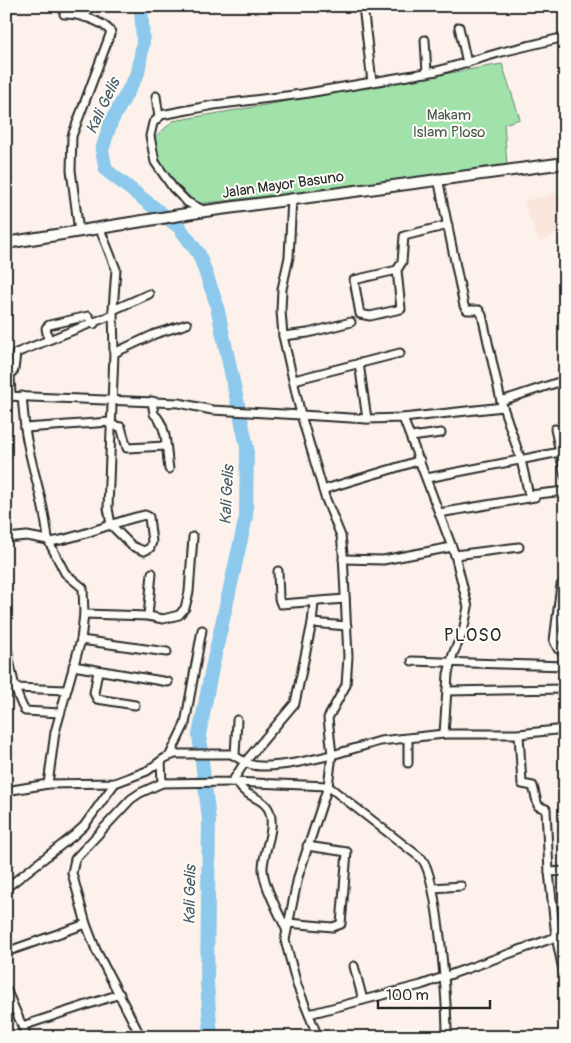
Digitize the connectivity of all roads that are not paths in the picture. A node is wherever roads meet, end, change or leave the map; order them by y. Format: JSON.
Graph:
{"nodes":[{"id":1,"x":90,"y":6,"type":"edge"},
{"id":2,"x":364,"y":6,"type":"edge"},
{"id":3,"x":64,"y":14,"type":"dead end"},
{"id":4,"x":84,"y":17,"type":"junction"},
{"id":5,"x":459,"y":26,"type":"dead end"},
{"id":6,"x":565,"y":37,"type":"edge"},
{"id":7,"x":425,"y":40,"type":"dead end"},
{"id":8,"x":466,"y":64,"type":"junction"},
{"id":9,"x":427,"y":73,"type":"junction"},
{"id":10,"x":372,"y":82,"type":"junction"},
{"id":11,"x":156,"y":96,"type":"dead end"},
{"id":12,"x":159,"y":117,"type":"junction"},
{"id":13,"x":565,"y":163,"type":"edge"},
{"id":14,"x":438,"y":178,"type":"junction"},
{"id":15,"x":292,"y":198,"type":"junction"},
{"id":16,"x":202,"y":211,"type":"junction"},
{"id":17,"x":448,"y":225,"type":"junction"},
{"id":18,"x":100,"y":229,"type":"junction"},
{"id":19,"x":79,"y":232,"type":"junction"},
{"id":20,"x":6,"y":243,"type":"edge"},
{"id":21,"x":396,"y":270,"type":"junction"},
{"id":22,"x":149,"y":294,"type":"dead end"},
{"id":23,"x":113,"y":313,"type":"junction"},
{"id":24,"x":351,"y":322,"type":"dead end"},
{"id":25,"x":94,"y":324,"type":"junction"},
{"id":26,"x":187,"y":324,"type":"dead end"},
{"id":27,"x":283,"y":336,"type":"junction"},
{"id":28,"x":48,"y":339,"type":"junction"},
{"id":29,"x":114,"y":353,"type":"junction"},
{"id":30,"x":400,"y":353,"type":"dead end"},
{"id":31,"x":359,"y":362,"type":"junction"},
{"id":32,"x":294,"y":380,"type":"junction"},
{"id":33,"x":565,"y":380,"type":"edge"},
{"id":34,"x":8,"y":396,"type":"edge"},
{"id":35,"x":22,"y":396,"type":"junction"},
{"id":36,"x":112,"y":399,"type":"junction"},
{"id":37,"x":152,"y":401,"type":"junction"},
{"id":38,"x":502,"y":404,"type":"junction"},
{"id":39,"x":300,"y":415,"type":"junction"},
{"id":40,"x":368,"y":418,"type":"junction"},
{"id":41,"x":403,"y":418,"type":"junction"},
{"id":42,"x":110,"y":424,"type":"junction"},
{"id":43,"x":25,"y":428,"type":"junction"},
{"id":44,"x":555,"y":430,"type":"dead end"},
{"id":45,"x":441,"y":433,"type":"dead end"},
{"id":46,"x":411,"y":437,"type":"junction"},
{"id":47,"x":166,"y":446,"type":"junction"},
{"id":48,"x":562,"y":451,"type":"edge"},
{"id":49,"x":420,"y":460,"type":"junction"},
{"id":50,"x":522,"y":460,"type":"junction"},
{"id":51,"x":168,"y":469,"type":"dead end"},
{"id":52,"x":565,"y":476,"type":"edge"},
{"id":53,"x":427,"y":478,"type":"junction"},
{"id":54,"x":323,"y":490,"type":"junction"},
{"id":55,"x":565,"y":492,"type":"edge"},
{"id":56,"x":439,"y":513,"type":"junction"},
{"id":57,"x":111,"y":525,"type":"junction"},
{"id":58,"x":193,"y":536,"type":"dead end"},
{"id":59,"x":6,"y":538,"type":"edge"},
{"id":60,"x":49,"y":541,"type":"junction"},
{"id":61,"x":452,"y":547,"type":"junction"},
{"id":62,"x":520,"y":547,"type":"dead end"},
{"id":63,"x":455,"y":555,"type":"junction"},
{"id":64,"x":343,"y":559,"type":"junction"},
{"id":65,"x":278,"y":571,"type":"dead end"},
{"id":66,"x":152,"y":573,"type":"dead end"},
{"id":67,"x":561,"y":585,"type":"dead end"},
{"id":68,"x":345,"y":599,"type":"junction"},
{"id":69,"x":314,"y":603,"type":"junction"},
{"id":70,"x":84,"y":614,"type":"junction"},
{"id":71,"x":148,"y":616,"type":"junction"},
{"id":72,"x":312,"y":623,"type":"junction"},
{"id":73,"x":347,"y":626,"type":"junction"},
{"id":74,"x":202,"y":630,"type":"dead end"},
{"id":75,"x":81,"y":640,"type":"junction"},
{"id":76,"x":6,"y":643,"type":"edge"},
{"id":77,"x":565,"y":651,"type":"edge"},
{"id":78,"x":167,"y":652,"type":"dead end"},
{"id":79,"x":412,"y":661,"type":"dead end"},
{"id":80,"x":451,"y":664,"type":"junction"},
{"id":81,"x":74,"y":666,"type":"junction"},
{"id":82,"x":565,"y":666,"type":"edge"},
{"id":83,"x":98,"y":672,"type":"junction"},
{"id":84,"x":168,"y":682,"type":"dead end"},
{"id":85,"x":15,"y":688,"type":"junction"},
{"id":86,"x":565,"y":689,"type":"edge"},
{"id":87,"x":66,"y":690,"type":"junction"},
{"id":88,"x":447,"y":691,"type":"junction"},
{"id":89,"x":135,"y":705,"type":"dead end"},
{"id":90,"x":60,"y":713,"type":"junction"},
{"id":91,"x":237,"y":720,"type":"dead end"},
{"id":92,"x":565,"y":729,"type":"edge"},
{"id":93,"x":444,"y":734,"type":"junction"},
{"id":94,"x":519,"y":734,"type":"junction"},
{"id":95,"x":408,"y":739,"type":"junction"},
{"id":96,"x":172,"y":755,"type":"junction"},
{"id":97,"x":235,"y":755,"type":"junction"},
{"id":98,"x":332,"y":755,"type":"junction"},
{"id":99,"x":161,"y":761,"type":"junction"},
{"id":100,"x":245,"y":762,"type":"junction"},
{"id":101,"x":408,"y":763,"type":"dead end"},
{"id":102,"x":233,"y":782,"type":"junction"},
{"id":103,"x":115,"y":783,"type":"junction"},
{"id":104,"x":48,"y":784,"type":"junction"},
{"id":105,"x":162,"y":784,"type":"junction"},
{"id":106,"x":328,"y":786,"type":"junction"},
{"id":107,"x":6,"y":791,"type":"edge"},
{"id":108,"x":307,"y":846,"type":"junction"},
{"id":109,"x":565,"y":871,"type":"edge"},
{"id":110,"x":549,"y":872,"type":"junction"},
{"id":111,"x":461,"y":886,"type":"dead end"},
{"id":112,"x":436,"y":887,"type":"junction"},
{"id":113,"x":6,"y":888,"type":"edge"},
{"id":114,"x":86,"y":924,"type":"junction"},
{"id":115,"x":287,"y":926,"type":"junction"},
{"id":116,"x":556,"y":937,"type":"junction"},
{"id":117,"x":6,"y":952,"type":"edge"},
{"id":118,"x":354,"y":966,"type":"dead end"},
{"id":119,"x":443,"y":976,"type":"junction"},
{"id":120,"x":565,"y":979,"type":"edge"},
{"id":121,"x":6,"y":988,"type":"edge"},
{"id":122,"x":120,"y":994,"type":"junction"},
{"id":123,"x":363,"y":1000,"type":"junction"},
{"id":124,"x":309,"y":1014,"type":"junction"},
{"id":125,"x":22,"y":1026,"type":"junction"},
{"id":126,"x":27,"y":1037,"type":"edge"},
{"id":127,"x":141,"y":1037,"type":"edge"},
{"id":128,"x":318,"y":1037,"type":"edge"},
{"id":129,"x":447,"y":1037,"type":"edge"}],
"edges":[{"from":1,"to":4,"type":"street"},
{"from":2,"to":10,"type":"street"},
{"from":3,"to":4,"type":"street"},
{"from":4,"to":19,"type":"street"},
{"from":5,"to":8,"type":"street"},
{"from":6,"to":8,"type":"street"},
{"from":7,"to":9,"type":"street"},
{"from":8,"to":9,"type":"street"},
{"from":9,"to":10,"type":"street"},
{"from":10,"to":12,"type":"street"},
{"from":11,"to":12,"type":"street"},
{"from":12,"to":16,"type":"street"},
{"from":13,"to":14,"type":"main road","name":"Jalan Mayor Basuno"},
{"from":14,"to":15,"type":"main road","name":"Jalan Mayor Basuno"},
{"from":14,"to":17,"type":"street"},
{"from":15,"to":16,"type":"main road","name":"Jalan Mayor Basuno"},
{"from":15,"to":27,"type":"street"},
{"from":16,"to":18,"type":"main road","name":"Jalan Mayor Basuno"},
{"from":17,"to":21,"type":"street"},
{"from":17,"to":38,"type":"street"},
{"from":18,"to":19,"type":"main road","name":"Jalan Mayor Basuno"},
{"from":18,"to":23,"type":"street"},
{"from":19,"to":20,"type":"main road","name":"Jalan Mayor Basuno"},
{"from":21,"to":21,"type":"street"},
{"from":22,"to":23,"type":"street"},
{"from":23,"to":25,"type":"street"},
{"from":23,"to":29,"type":"street"},
{"from":24,"to":27,"type":"street"},
{"from":25,"to":28,"type":"street"},
{"from":25,"to":28,"type":"street"},
{"from":26,"to":29,"type":"street"},
{"from":27,"to":32,"type":"street"},
{"from":28,"to":34,"type":"street"},
{"from":29,"to":36,"type":"street"},
{"from":30,"to":31,"type":"street"},
{"from":31,"to":32,"type":"street"},
{"from":31,"to":40,"type":"street"},
{"from":32,"to":39,"type":"street"},
{"from":33,"to":38,"type":"street"},
{"from":34,"to":35,"type":"street"},
{"from":35,"to":36,"type":"street"},
{"from":35,"to":43,"type":"street"},
{"from":36,"to":37,"type":"street"},
{"from":36,"to":42,"type":"street"},
{"from":37,"to":39,"type":"street"},
{"from":37,"to":47,"type":"street"},
{"from":38,"to":41,"type":"street"},
{"from":38,"to":50,"type":"street"},
{"from":39,"to":40,"type":"street"},
{"from":39,"to":54,"type":"street"},
{"from":40,"to":41,"type":"street"},
{"from":41,"to":46,"type":"street"},
{"from":42,"to":43,"type":"street"},
{"from":42,"to":47,"type":"street"},
{"from":42,"to":57,"type":"street"},
{"from":43,"to":60,"type":"street"},
{"from":44,"to":48,"type":"street"},
{"from":45,"to":46,"type":"street"},
{"from":46,"to":49,"type":"street"},
{"from":47,"to":51,"type":"street"},
{"from":48,"to":50,"type":"street"},
{"from":48,"to":52,"type":"street"},
{"from":49,"to":53,"type":"street"},
{"from":49,"to":54,"type":"street"},
{"from":50,"to":53,"type":"street"},
{"from":50,"to":55,"type":"street"},
{"from":53,"to":56,"type":"street"},
{"from":54,"to":64,"type":"street"},
{"from":55,"to":56,"type":"street"},
{"from":56,"to":61,"type":"street"},
{"from":57,"to":57,"type":"street"},
{"from":57,"to":60,"type":"street"},
{"from":58,"to":71,"type":"street"},
{"from":59,"to":60,"type":"street"},
{"from":60,"to":70,"type":"street"},
{"from":61,"to":63,"type":"street"},
{"from":61,"to":64,"type":"street"},
{"from":62,"to":63,"type":"street"},
{"from":63,"to":80,"type":"street"},
{"from":64,"to":68,"type":"street"},
{"from":65,"to":69,"type":"street"},
{"from":66,"to":71,"type":"street"},
{"from":67,"to":77,"type":"street"},
{"from":68,"to":69,"type":"street"},
{"from":68,"to":73,"type":"street"},
{"from":69,"to":72,"type":"street"},
{"from":70,"to":71,"type":"street"},
{"from":70,"to":75,"type":"street"},
{"from":72,"to":73,"type":"street"},
{"from":72,"to":100,"type":"street"},
{"from":73,"to":98,"type":"street"},
{"from":74,"to":96,"type":"street"},
{"from":75,"to":78,"type":"street"},
{"from":75,"to":81,"type":"street"},
{"from":76,"to":85,"type":"street"},
{"from":79,"to":80,"type":"street"},
{"from":80,"to":82,"type":"street"},
{"from":80,"to":88,"type":"street"},
{"from":81,"to":83,"type":"street"},
{"from":81,"to":87,"type":"street"},
{"from":83,"to":84,"type":"street"},
{"from":83,"to":89,"type":"street"},
{"from":85,"to":87,"type":"street"},
{"from":85,"to":90,"type":"street"},
{"from":86,"to":88,"type":"street"},
{"from":87,"to":90,"type":"street"},
{"from":88,"to":93,"type":"street"},
{"from":90,"to":104,"type":"street"},
{"from":91,"to":97,"type":"street"},
{"from":92,"to":94,"type":"street"},
{"from":93,"to":94,"type":"street"},
{"from":93,"to":95,"type":"street"},
{"from":94,"to":110,"type":"street"},
{"from":95,"to":98,"type":"street"},
{"from":95,"to":101,"type":"street"},
{"from":96,"to":97,"type":"street"},
{"from":96,"to":99,"type":"street"},
{"from":97,"to":100,"type":"street"},
{"from":98,"to":100,"type":"street"},
{"from":98,"to":106,"type":"street"},
{"from":99,"to":103,"type":"street"},
{"from":99,"to":105,"type":"street"},
{"from":100,"to":102,"type":"street"},
{"from":102,"to":105,"type":"street"},
{"from":102,"to":106,"type":"street"},
{"from":102,"to":115,"type":"street"},
{"from":103,"to":104,"type":"street"},
{"from":103,"to":113,"type":"street"},
{"from":104,"to":107,"type":"street"},
{"from":105,"to":114,"type":"street"},
{"from":106,"to":108,"type":"street"},
{"from":106,"to":112,"type":"street"},
{"from":108,"to":115,"type":"street"},
{"from":108,"to":115,"type":"street"},
{"from":109,"to":110,"type":"street"},
{"from":110,"to":116,"type":"street"},
{"from":111,"to":112,"type":"street"},
{"from":112,"to":119,"type":"street"},
{"from":114,"to":117,"type":"street"},
{"from":114,"to":122,"type":"street"},
{"from":115,"to":124,"type":"street"},
{"from":116,"to":119,"type":"street"},
{"from":116,"to":120,"type":"street"},
{"from":118,"to":123,"type":"street"},
{"from":119,"to":123,"type":"street"},
{"from":119,"to":129,"type":"street"},
{"from":121,"to":125,"type":"street"},
{"from":122,"to":125,"type":"street"},
{"from":122,"to":127,"type":"street"},
{"from":123,"to":124,"type":"street"},
{"from":124,"to":128,"type":"street"},
{"from":125,"to":126,"type":"street"}]}
